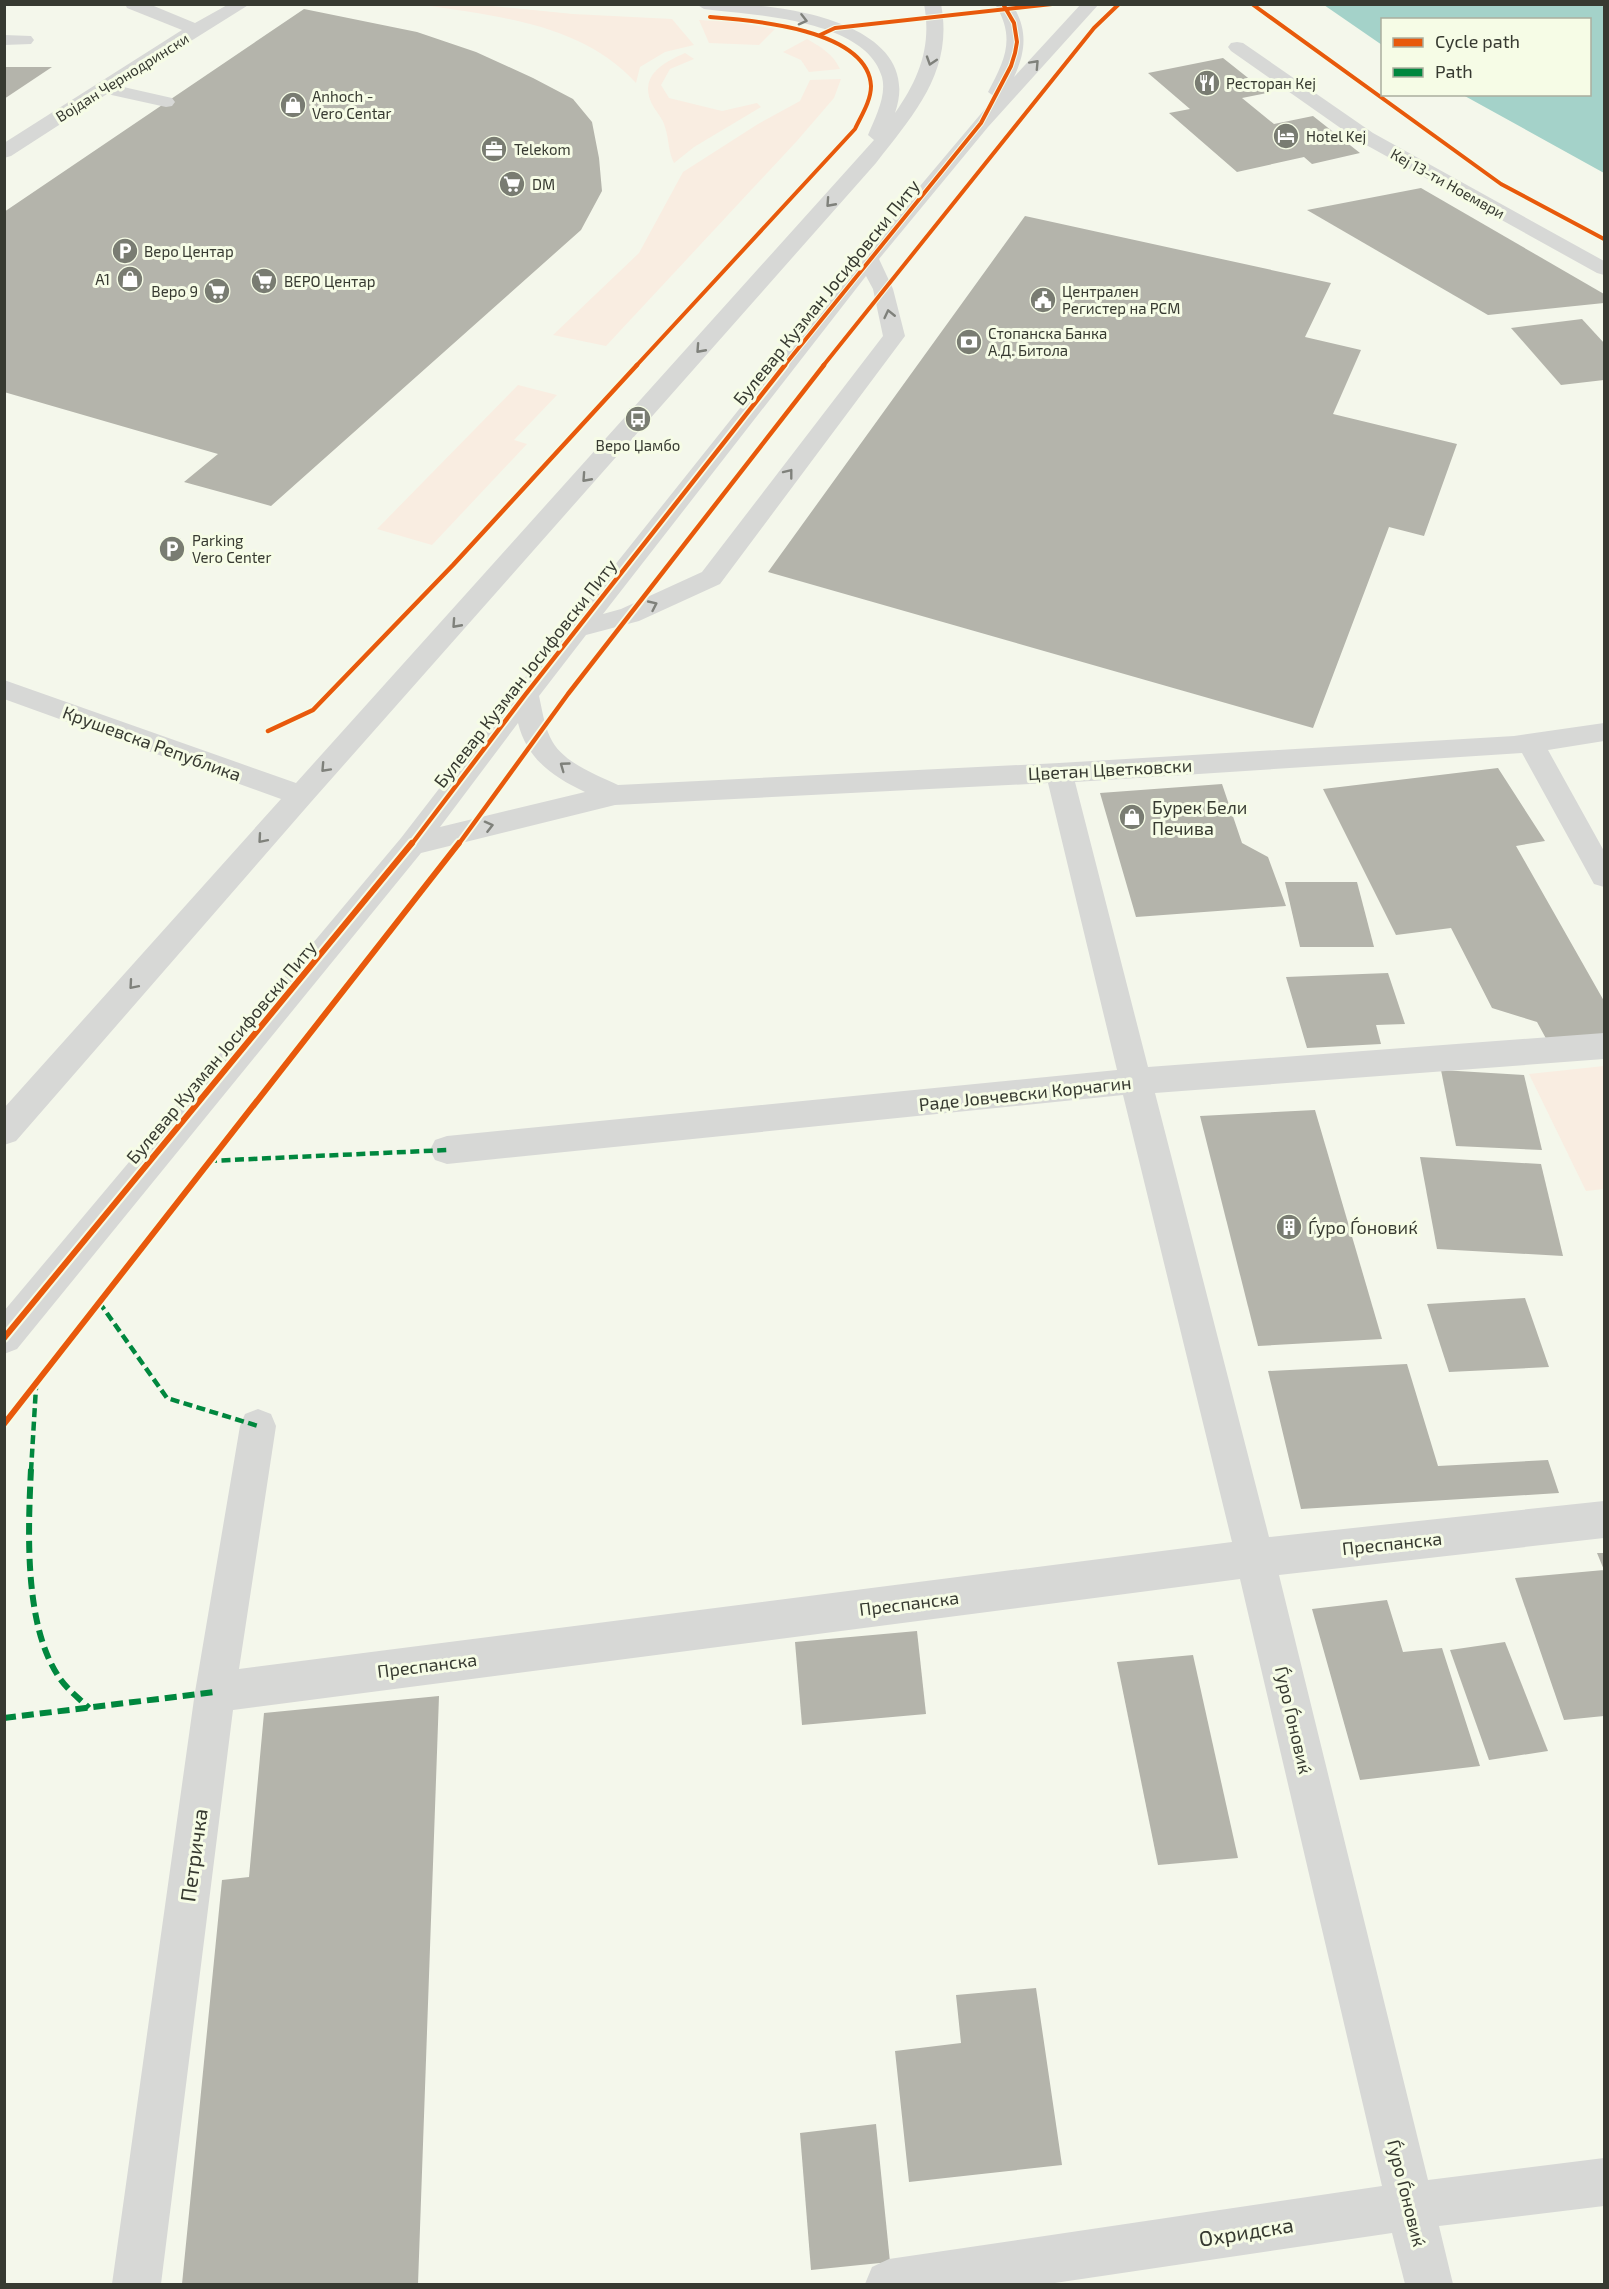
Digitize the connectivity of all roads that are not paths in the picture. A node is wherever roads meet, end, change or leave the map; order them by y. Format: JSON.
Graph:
{"nodes":[{"id":1,"x":133,"y":4,"type":"edge"},
{"id":2,"x":242,"y":4,"type":"edge"},
{"id":3,"x":704,"y":4,"type":"edge"},
{"id":4,"x":932,"y":4,"type":"edge"},
{"id":5,"x":1003,"y":4,"type":"edge"},
{"id":6,"x":1091,"y":4,"type":"edge"},
{"id":7,"x":196,"y":30,"type":"junction"},
{"id":8,"x":4,"y":40,"type":"edge"},
{"id":9,"x":25,"y":40,"type":"dead end"},
{"id":10,"x":1237,"y":46,"type":"dead end"},
{"id":11,"x":104,"y":88,"type":"junction"},
{"id":12,"x":166,"y":102,"type":"dead end"},
{"id":13,"x":981,"y":123,"type":"junction"},
{"id":14,"x":4,"y":152,"type":"edge"},
{"id":15,"x":869,"y":159,"type":"junction"},
{"id":16,"x":870,"y":259,"type":"junction"},
{"id":17,"x":1605,"y":269,"type":"edge"},
{"id":18,"x":577,"y":629,"type":"junction"},
{"id":19,"x":4,"y":689,"type":"edge"},
{"id":20,"x":525,"y":695,"type":"junction"},
{"id":21,"x":1605,"y":732,"type":"edge"},
{"id":22,"x":1530,"y":742,"type":"junction"},
{"id":23,"x":1059,"y":773,"type":"junction"},
{"id":24,"x":301,"y":795,"type":"junction"},
{"id":25,"x":615,"y":795,"type":"junction"},
{"id":26,"x":411,"y":845,"type":"junction"},
{"id":27,"x":1605,"y":876,"type":"edge"},
{"id":28,"x":1605,"y":1046,"type":"edge"},
{"id":29,"x":1135,"y":1081,"type":"junction"},
{"id":30,"x":4,"y":1131,"type":"edge"},
{"id":31,"x":447,"y":1150,"type":"dead end"},
{"id":32,"x":4,"y":1338,"type":"edge"},
{"id":33,"x":258,"y":1426,"type":"dead end"},
{"id":34,"x":1605,"y":1519,"type":"edge"},
{"id":35,"x":1255,"y":1558,"type":"junction"},
{"id":36,"x":215,"y":1692,"type":"junction"},
{"id":37,"x":1605,"y":2182,"type":"edge"},
{"id":38,"x":1409,"y":2206,"type":"junction"},
{"id":39,"x":136,"y":2284,"type":"edge"},
{"id":40,"x":889,"y":2284,"type":"edge"},
{"id":41,"x":1429,"y":2284,"type":"edge"}],
"edges":[{"from":1,"to":7,"type":"street"},
{"from":2,"to":7,"type":"street","name":"Војдан Чернодрински"},
{"from":3,"to":15,"type":"street","one_way":true},
{"from":4,"to":15,"type":"street","one_way":true},
{"from":5,"to":13,"type":"street","name":"Булевар Кузман Јосифовски Питу"},
{"from":13,"to":6,"type":"street","name":"Булевар Кузман Јосифовски Питу","one_way":true},
{"from":7,"to":11,"type":"street","name":"Војдан Чернодрински"},
{"from":8,"to":9,"type":"street"},
{"from":10,"to":17,"type":"street","name":"Кеј 13-ти Ноември"},
{"from":11,"to":12,"type":"street"},
{"from":11,"to":14,"type":"street","name":"Војдан Чернодрински"},
{"from":13,"to":16,"type":"street","name":"Булевар Кузман Јосифовски Питу"},
{"from":15,"to":24,"type":"street","one_way":true},
{"from":16,"to":18,"type":"street","name":"Булевар Кузман Јосифовски Питу"},
{"from":18,"to":16,"type":"street","one_way":true},
{"from":18,"to":20,"type":"street","name":"Булевар Кузман Јосифовски Питу"},
{"from":19,"to":24,"type":"street","name":"Крушевска Република"},
{"from":25,"to":20,"type":"street","one_way":true},
{"from":20,"to":26,"type":"street","name":"Булевар Кузман Јосифовски Питу"},
{"from":21,"to":22,"type":"street","name":"Цветан Цветковски"},
{"from":22,"to":23,"type":"street","name":"Цветан Цветковски"},
{"from":22,"to":27,"type":"street"},
{"from":23,"to":25,"type":"street","name":"Цветан Цветковски"},
{"from":23,"to":29,"type":"street","name":"Ѓуро Ѓоновиќ"},
{"from":24,"to":30,"type":"street","one_way":true},
{"from":26,"to":25,"type":"street","name":"Цветан Цветковски","one_way":true},
{"from":26,"to":32,"type":"street","name":"Булевар Кузман Јосифовски Питу"},
{"from":28,"to":29,"type":"street","name":"Раде Јовчевски Корчагин"},
{"from":29,"to":31,"type":"street","name":"Раде Јовчевски Корчагин"},
{"from":29,"to":35,"type":"street","name":"Ѓуро Ѓоновиќ"},
{"from":33,"to":36,"type":"street","name":"Петричка"},
{"from":34,"to":35,"type":"street","name":"Преспанска"},
{"from":35,"to":36,"type":"street","name":"Преспанска"},
{"from":35,"to":38,"type":"street","name":"Ѓуро Ѓоновиќ"},
{"from":36,"to":39,"type":"street","name":"Петричка"},
{"from":37,"to":38,"type":"street","name":"Охридска"},
{"from":38,"to":40,"type":"street","name":"Охридска"},
{"from":38,"to":41,"type":"street","name":"Ѓуро Ѓоновиќ"}]}
